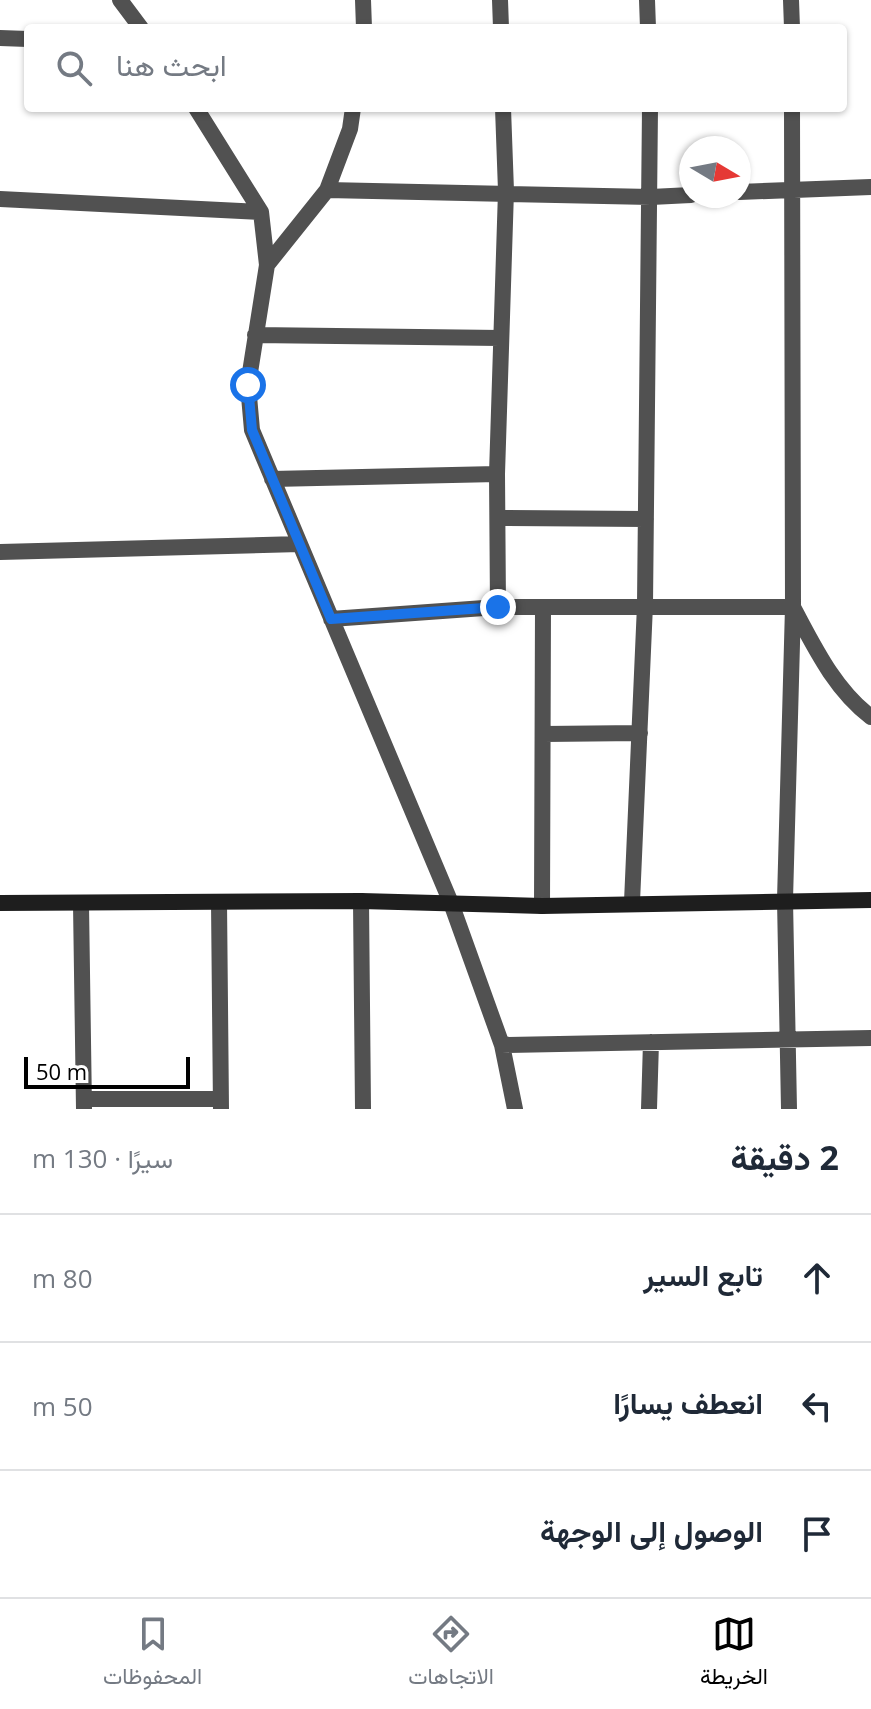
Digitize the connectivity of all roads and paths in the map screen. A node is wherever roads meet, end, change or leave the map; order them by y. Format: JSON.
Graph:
{"nodes":[{"id":1,"x":120,"y":0,"type":"edge"},
{"id":2,"x":363,"y":0,"type":"edge"},
{"id":3,"x":500,"y":0,"type":"edge"},
{"id":4,"x":647,"y":0,"type":"edge"},
{"id":5,"x":791,"y":0,"type":"edge"},
{"id":6,"x":138,"y":24,"type":"edge"},
{"id":7,"x":364,"y":24,"type":"edge"},
{"id":8,"x":501,"y":24,"type":"edge"},
{"id":9,"x":648,"y":24,"type":"edge"},
{"id":10,"x":792,"y":24,"type":"edge"},
{"id":11,"x":0,"y":38,"type":"edge"},
{"id":12,"x":24,"y":39,"type":"edge"},
{"id":13,"x":198,"y":112,"type":"edge"},
{"id":14,"x":352,"y":112,"type":"edge"},
{"id":15,"x":503,"y":112,"type":"edge"},
{"id":16,"x":650,"y":112,"type":"edge"},
{"id":17,"x":792,"y":112,"type":"edge"},
{"id":18,"x":871,"y":187,"type":"edge"},
{"id":19,"x":792,"y":189,"type":"junction"},
{"id":20,"x":327,"y":190,"type":"junction"},
{"id":21,"x":506,"y":191,"type":"junction"},
{"id":22,"x":751,"y":191,"type":"edge"},
{"id":23,"x":679,"y":196,"type":"edge"},
{"id":24,"x":651,"y":197,"type":"junction"},
{"id":25,"x":0,"y":199,"type":"edge"},
{"id":26,"x":261,"y":212,"type":"junction"},
{"id":27,"x":267,"y":265,"type":"junction"},
{"id":28,"x":255,"y":335,"type":"junction"},
{"id":29,"x":500,"y":338,"type":"junction"},
{"id":30,"x":497,"y":474,"type":"junction"},
{"id":31,"x":272,"y":479,"type":"junction"},
{"id":32,"x":500,"y":518,"type":"junction"},
{"id":33,"x":646,"y":519,"type":"junction"},
{"id":34,"x":300,"y":544,"type":"junction"},
{"id":35,"x":0,"y":552,"type":"edge"},
{"id":36,"x":645,"y":605,"type":"junction"},
{"id":37,"x":498,"y":607,"type":"junction"},
{"id":38,"x":543,"y":607,"type":"junction"},
{"id":39,"x":793,"y":607,"type":"junction"},
{"id":40,"x":331,"y":619,"type":"junction"},
{"id":41,"x":871,"y":717,"type":"edge"},
{"id":42,"x":640,"y":733,"type":"junction"},
{"id":43,"x":544,"y":734,"type":"junction"},
{"id":44,"x":785,"y":900,"type":"junction"},
{"id":45,"x":871,"y":900,"type":"edge"},
{"id":46,"x":361,"y":901,"type":"junction"},
{"id":47,"x":219,"y":902,"type":"junction"},
{"id":48,"x":632,"y":902,"type":"junction"},
{"id":49,"x":0,"y":903,"type":"edge"},
{"id":50,"x":451,"y":903,"type":"junction"},
{"id":51,"x":81,"y":904,"type":"junction"},
{"id":52,"x":542,"y":906,"type":"junction"},
{"id":53,"x":871,"y":1038,"type":"edge"},
{"id":54,"x":790,"y":1039,"type":"junction"},
{"id":55,"x":651,"y":1042,"type":"junction"},
{"id":56,"x":502,"y":1045,"type":"junction"},
{"id":57,"x":84,"y":1104,"type":"edge"},
{"id":58,"x":221,"y":1104,"type":"edge"},
{"id":59,"x":363,"y":1109,"type":"edge"},
{"id":60,"x":515,"y":1109,"type":"edge"},
{"id":61,"x":649,"y":1109,"type":"edge"},
{"id":62,"x":789,"y":1109,"type":"edge"}],
"edges":[{"from":1,"to":6,"type":"street"},
{"from":2,"to":7,"type":"street"},
{"from":3,"to":8,"type":"street"},
{"from":4,"to":9,"type":"street"},
{"from":5,"to":10,"type":"street"},
{"from":11,"to":12,"type":"street"},
{"from":13,"to":26,"type":"street"},
{"from":14,"to":20,"type":"street"},
{"from":15,"to":21,"type":"street"},
{"from":16,"to":24,"type":"street"},
{"from":17,"to":19,"type":"street"},
{"from":18,"to":19,"type":"street"},
{"from":19,"to":22,"type":"street"},
{"from":19,"to":39,"type":"street"},
{"from":20,"to":21,"type":"street"},
{"from":20,"to":27,"type":"street"},
{"from":21,"to":24,"type":"street"},
{"from":21,"to":29,"type":"street"},
{"from":23,"to":24,"type":"street"},
{"from":24,"to":33,"type":"street"},
{"from":25,"to":26,"type":"street"},
{"from":26,"to":27,"type":"street"},
{"from":27,"to":28,"type":"street"},
{"from":28,"to":29,"type":"street"},
{"from":28,"to":31,"type":"street"},
{"from":29,"to":30,"type":"street"},
{"from":30,"to":31,"type":"street"},
{"from":30,"to":32,"type":"street"},
{"from":31,"to":34,"type":"street"},
{"from":32,"to":33,"type":"street"},
{"from":32,"to":37,"type":"street"},
{"from":33,"to":36,"type":"street"},
{"from":34,"to":35,"type":"street"},
{"from":34,"to":40,"type":"street"},
{"from":36,"to":38,"type":"street"},
{"from":36,"to":39,"type":"street"},
{"from":36,"to":42,"type":"street"},
{"from":37,"to":38,"type":"street"},
{"from":37,"to":40,"type":"street"},
{"from":38,"to":43,"type":"street"},
{"from":39,"to":41,"type":"street"},
{"from":39,"to":44,"type":"street"},
{"from":40,"to":50,"type":"street"},
{"from":42,"to":43,"type":"street"},
{"from":42,"to":48,"type":"street"},
{"from":43,"to":52,"type":"street"},
{"from":44,"to":45,"type":"street"},
{"from":44,"to":48,"type":"street"},
{"from":44,"to":54,"type":"street"},
{"from":46,"to":47,"type":"street"},
{"from":46,"to":50,"type":"street"},
{"from":46,"to":59,"type":"street"},
{"from":47,"to":51,"type":"street"},
{"from":47,"to":58,"type":"street"},
{"from":48,"to":52,"type":"street"},
{"from":49,"to":51,"type":"street"},
{"from":50,"to":52,"type":"street"},
{"from":50,"to":56,"type":"street"},
{"from":51,"to":57,"type":"street"},
{"from":53,"to":54,"type":"street"},
{"from":54,"to":55,"type":"street"},
{"from":54,"to":62,"type":"street"},
{"from":55,"to":56,"type":"street"},
{"from":55,"to":61,"type":"street"},
{"from":56,"to":60,"type":"street"},
{"from":57,"to":58,"type":"street"}]}
